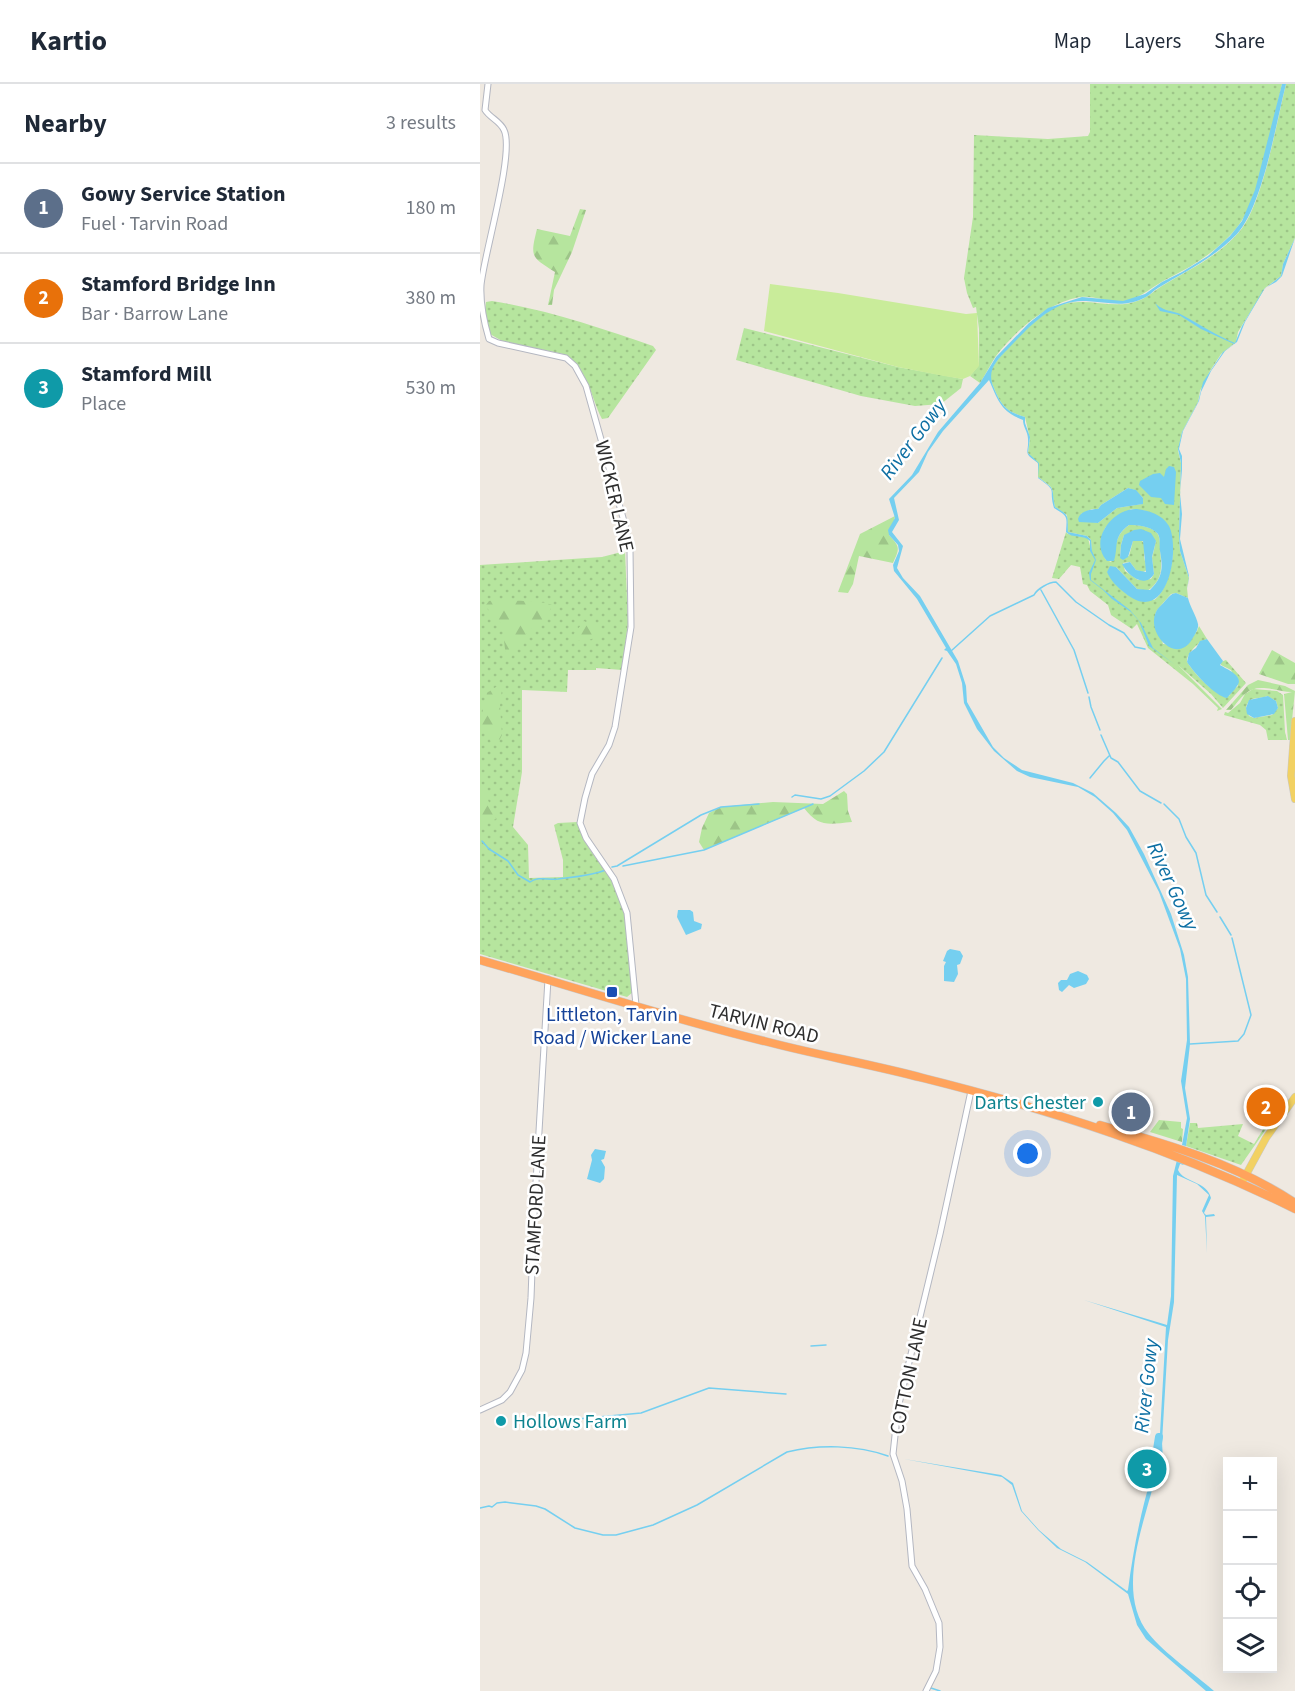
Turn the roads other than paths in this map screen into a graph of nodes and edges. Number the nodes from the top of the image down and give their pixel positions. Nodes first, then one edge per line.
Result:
1 (488, 84) edge
2 (1295, 721) edge
3 (1295, 799) edge
4 (480, 960) edge
5 (548, 980) junction
6 (636, 1005) junction
7 (971, 1091) junction
8 (1295, 1097) edge
9 (1293, 1106) edge
10 (1244, 1179) junction
11 (1295, 1203) edge
12 (1295, 1209) edge
13 (480, 1410) edge
14 (926, 1691) edge

1 - 6 street, WICKER LANE
2 - 3 main road
4 - 5 highway, TARVIN ROAD
5 - 6 highway, TARVIN ROAD
5 - 13 street, STAMFORD LANE
6 - 7 highway, TARVIN ROAD
7 - 10 highway, TARVIN ROAD
7 - 14 street, COTTON LANE
8 - 9 main road
9 - 10 main road
10 - 11 highway, TARVIN ROAD
10 - 12 highway, TARVIN ROAD

